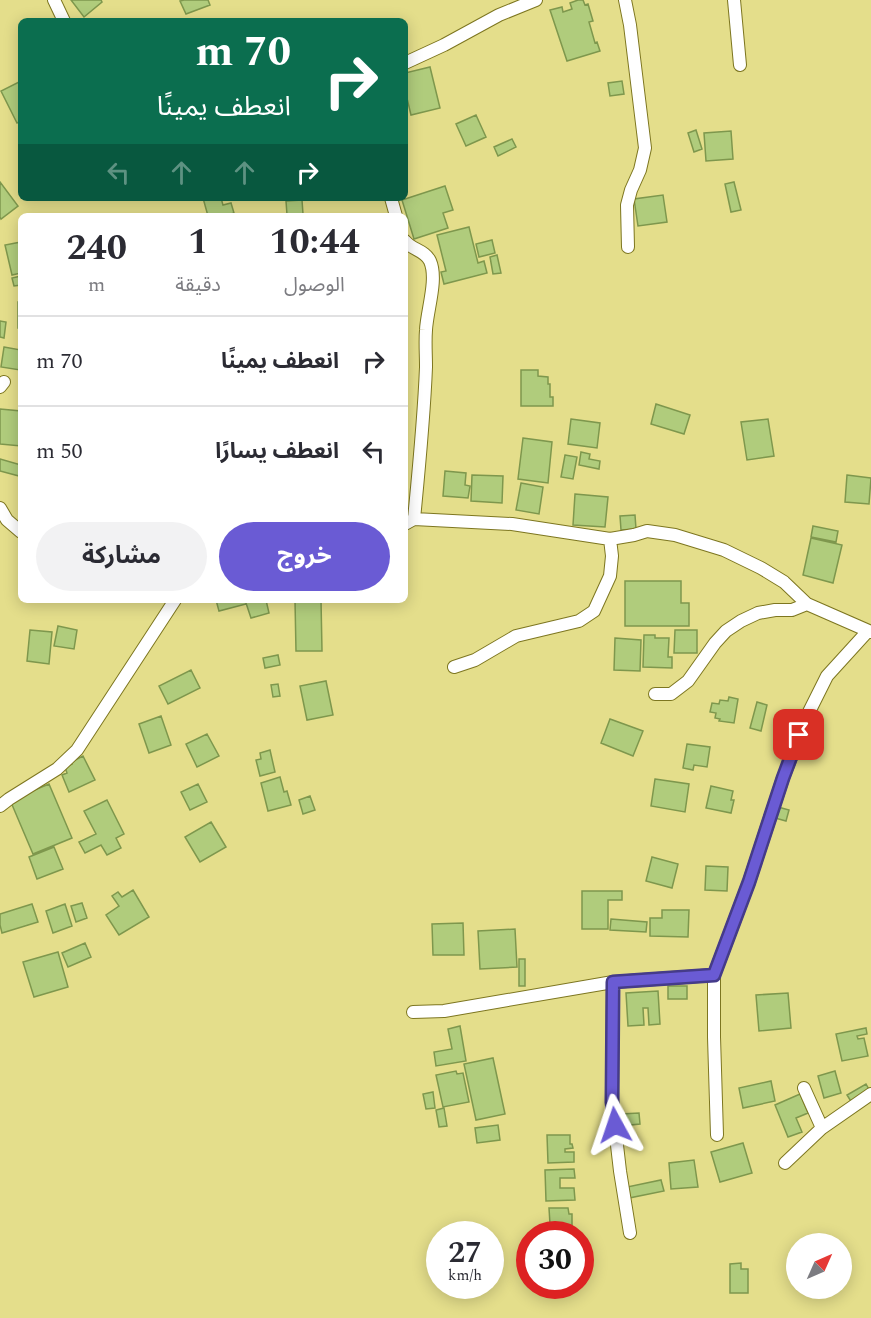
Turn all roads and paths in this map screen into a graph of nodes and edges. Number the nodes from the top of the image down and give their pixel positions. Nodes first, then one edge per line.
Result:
1 (54, 0) edge
2 (536, 0) edge
3 (625, 0) edge
4 (734, 0) edge
5 (63, 18) edge
6 (408, 62) edge
7 (740, 65) dead end
8 (408, 245) edge
9 (628, 247) dead end
10 (0, 508) edge
11 (410, 522) edge
12 (18, 529) edge
13 (610, 539) junction
14 (173, 603) edge
15 (807, 604) junction
16 (870, 632) edge
17 (454, 667) dead end
18 (655, 694) dead end
19 (0, 806) edge
20 (714, 975) junction
21 (613, 982) junction
22 (413, 1012) dead end
23 (804, 1088) dead end
24 (871, 1094) edge
25 (822, 1128) junction
26 (717, 1135) dead end
27 (785, 1163) dead end
28 (630, 1233) dead end

1 - 5 street
2 - 6 street
3 - 9 street
4 - 7 street
8 - 11 street
10 - 12 street
11 - 13 street
13 - 15 street
13 - 17 street
14 - 19 street
15 - 16 street
15 - 18 street
16 - 20 street
20 - 21 street
20 - 26 street
21 - 22 street
21 - 28 street
23 - 25 street
24 - 25 street
25 - 27 street

